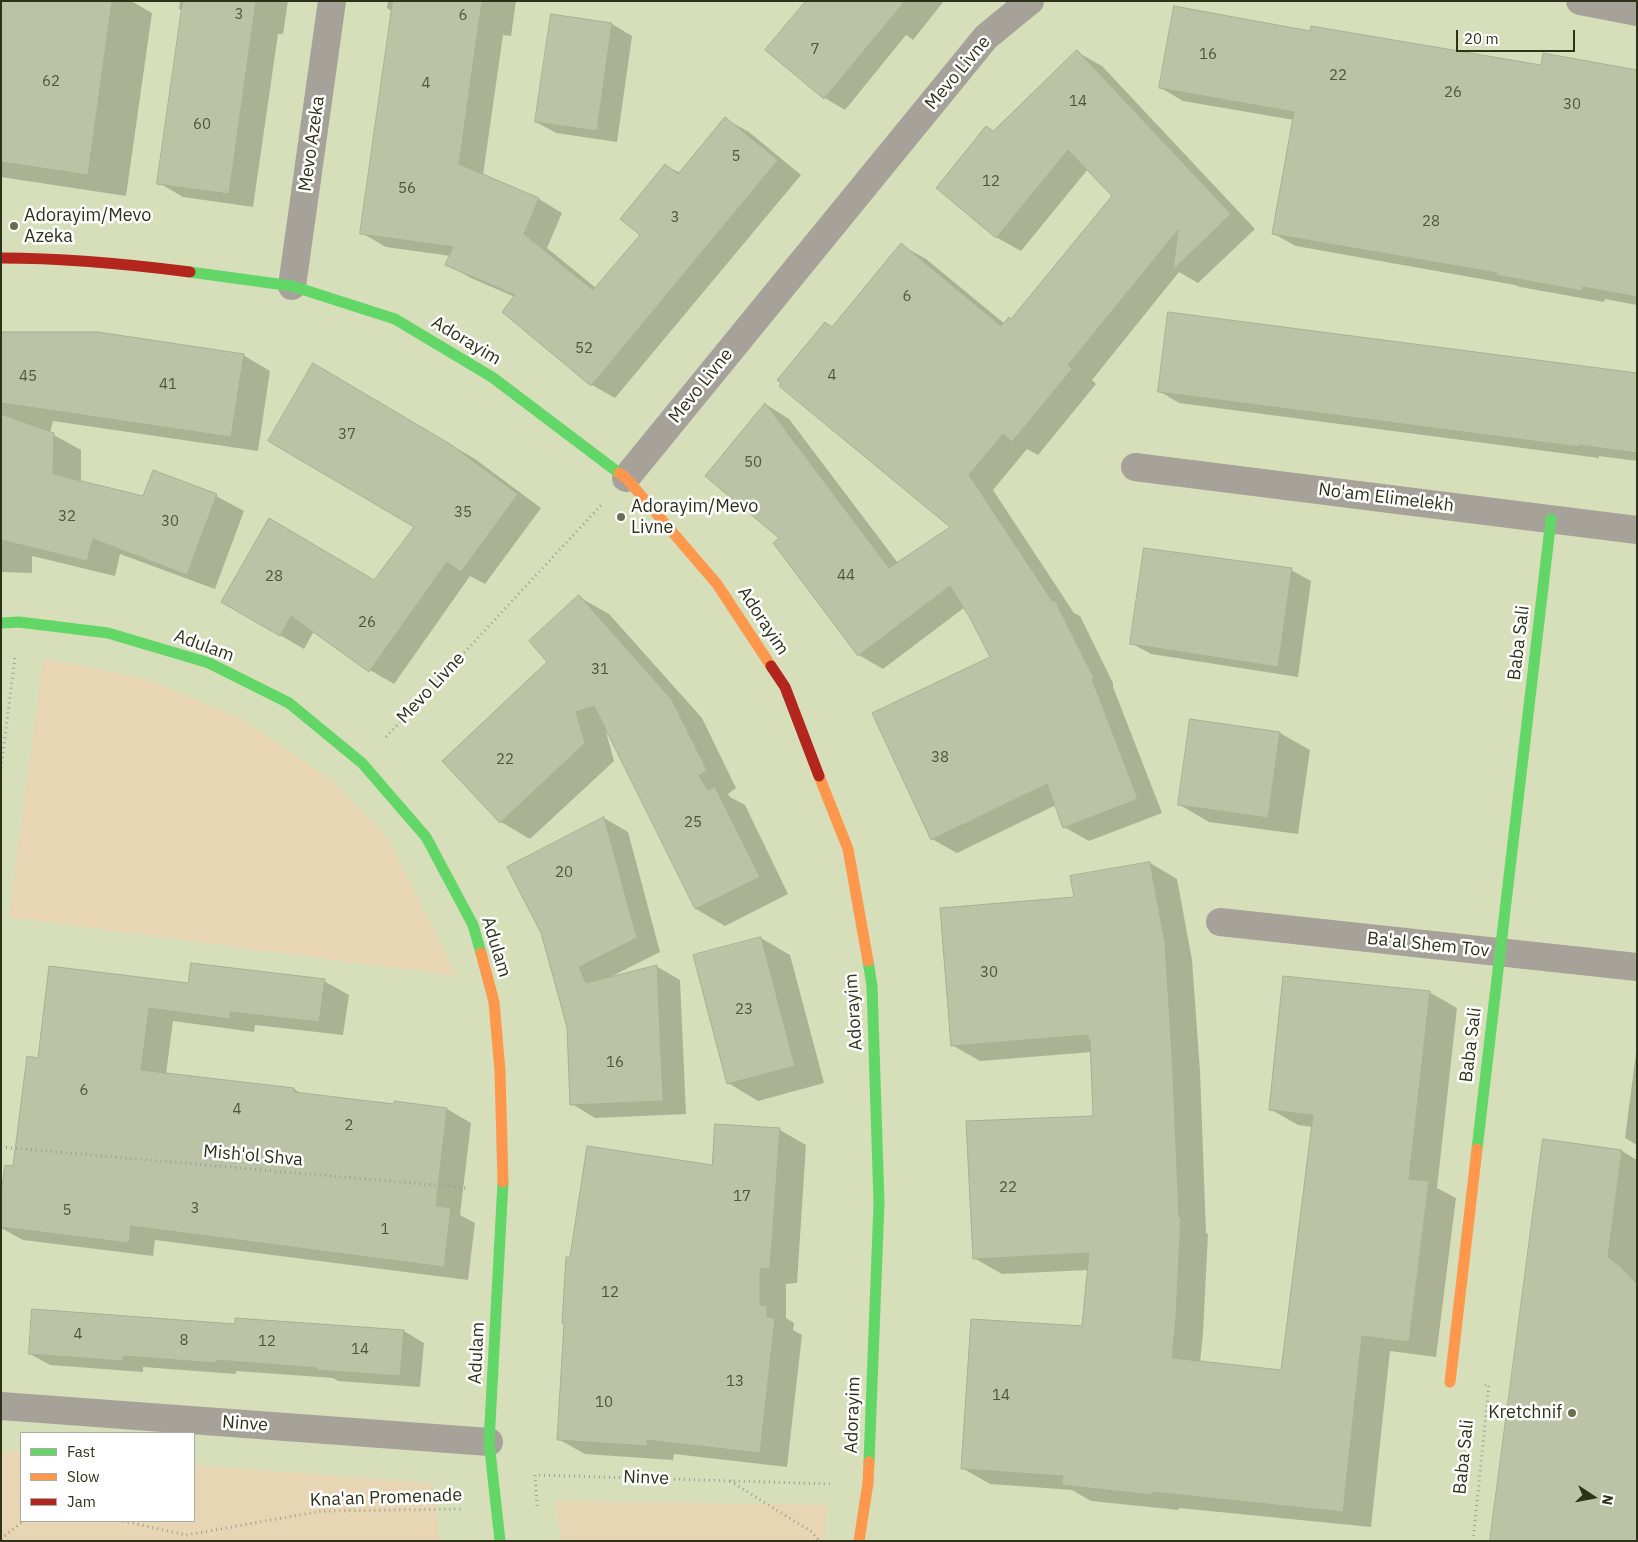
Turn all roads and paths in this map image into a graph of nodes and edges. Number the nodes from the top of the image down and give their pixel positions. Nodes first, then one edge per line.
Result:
1 (332, 1) edge
2 (1030, 1) edge
3 (1580, 1) edge
4 (1637, 12) edge
5 (1, 258) edge
6 (292, 286) junction
7 (1135, 467) dead end
8 (626, 478) junction
9 (1551, 519) junction
10 (1637, 530) edge
11 (19, 622) junction
12 (1, 623) edge
13 (362, 763) junction
14 (1, 768) edge
15 (1220, 922) dead end
16 (1500, 952) junction
17 (1637, 967) edge
18 (1, 1147) edge
19 (503, 1192) junction
20 (1450, 1382) joint
21 (1, 1406) edge
22 (489, 1442) junction
23 (729, 1480) junction
24 (868, 1483) junction
25 (837, 1484) dead end
26 (537, 1506) dead end
27 (464, 1509) dead end
28 (873, 1519) dead end
29 (22, 1522) edge
30 (128, 1522) edge
31 (1, 1539) edge
32 (500, 1541) edge
33 (819, 1541) edge
34 (858, 1541) edge
35 (1473, 1541) edge

1 - 6 street, Mevo Azeka
2 - 8 street, Mevo Livne
3 - 4 street
5 - 6 street, Adorayim
6 - 8 street, Adorayim
7 - 9 street, No'am Elimelekh
8 - 13 path, Mevo Livne
8 - 24 street, Adorayim
9 - 10 street, No'am Elimelekh
9 - 16 street, Baba Sali
11 - 12 street, Adulam
11 - 13 street, Adulam
11 - 14 path
13 - 19 street, Adulam
15 - 16 street, Ba'al Shem Tov
16 - 17 street, Ba'al Shem Tov
16 - 20 street, Baba Sali
18 - 19 path, Mish'ol Shva
19 - 22 street, Adulam
20 - 35 path, Baba Sali
21 - 22 street, Ninve
22 - 32 street, Adulam
23 - 25 path, Ninve
23 - 26 path, Ninve
23 - 33 path
24 - 28 street, Adorayim
24 - 34 street, Adorayim
27 - 30 path, Kna'an Promenade
29 - 31 path

